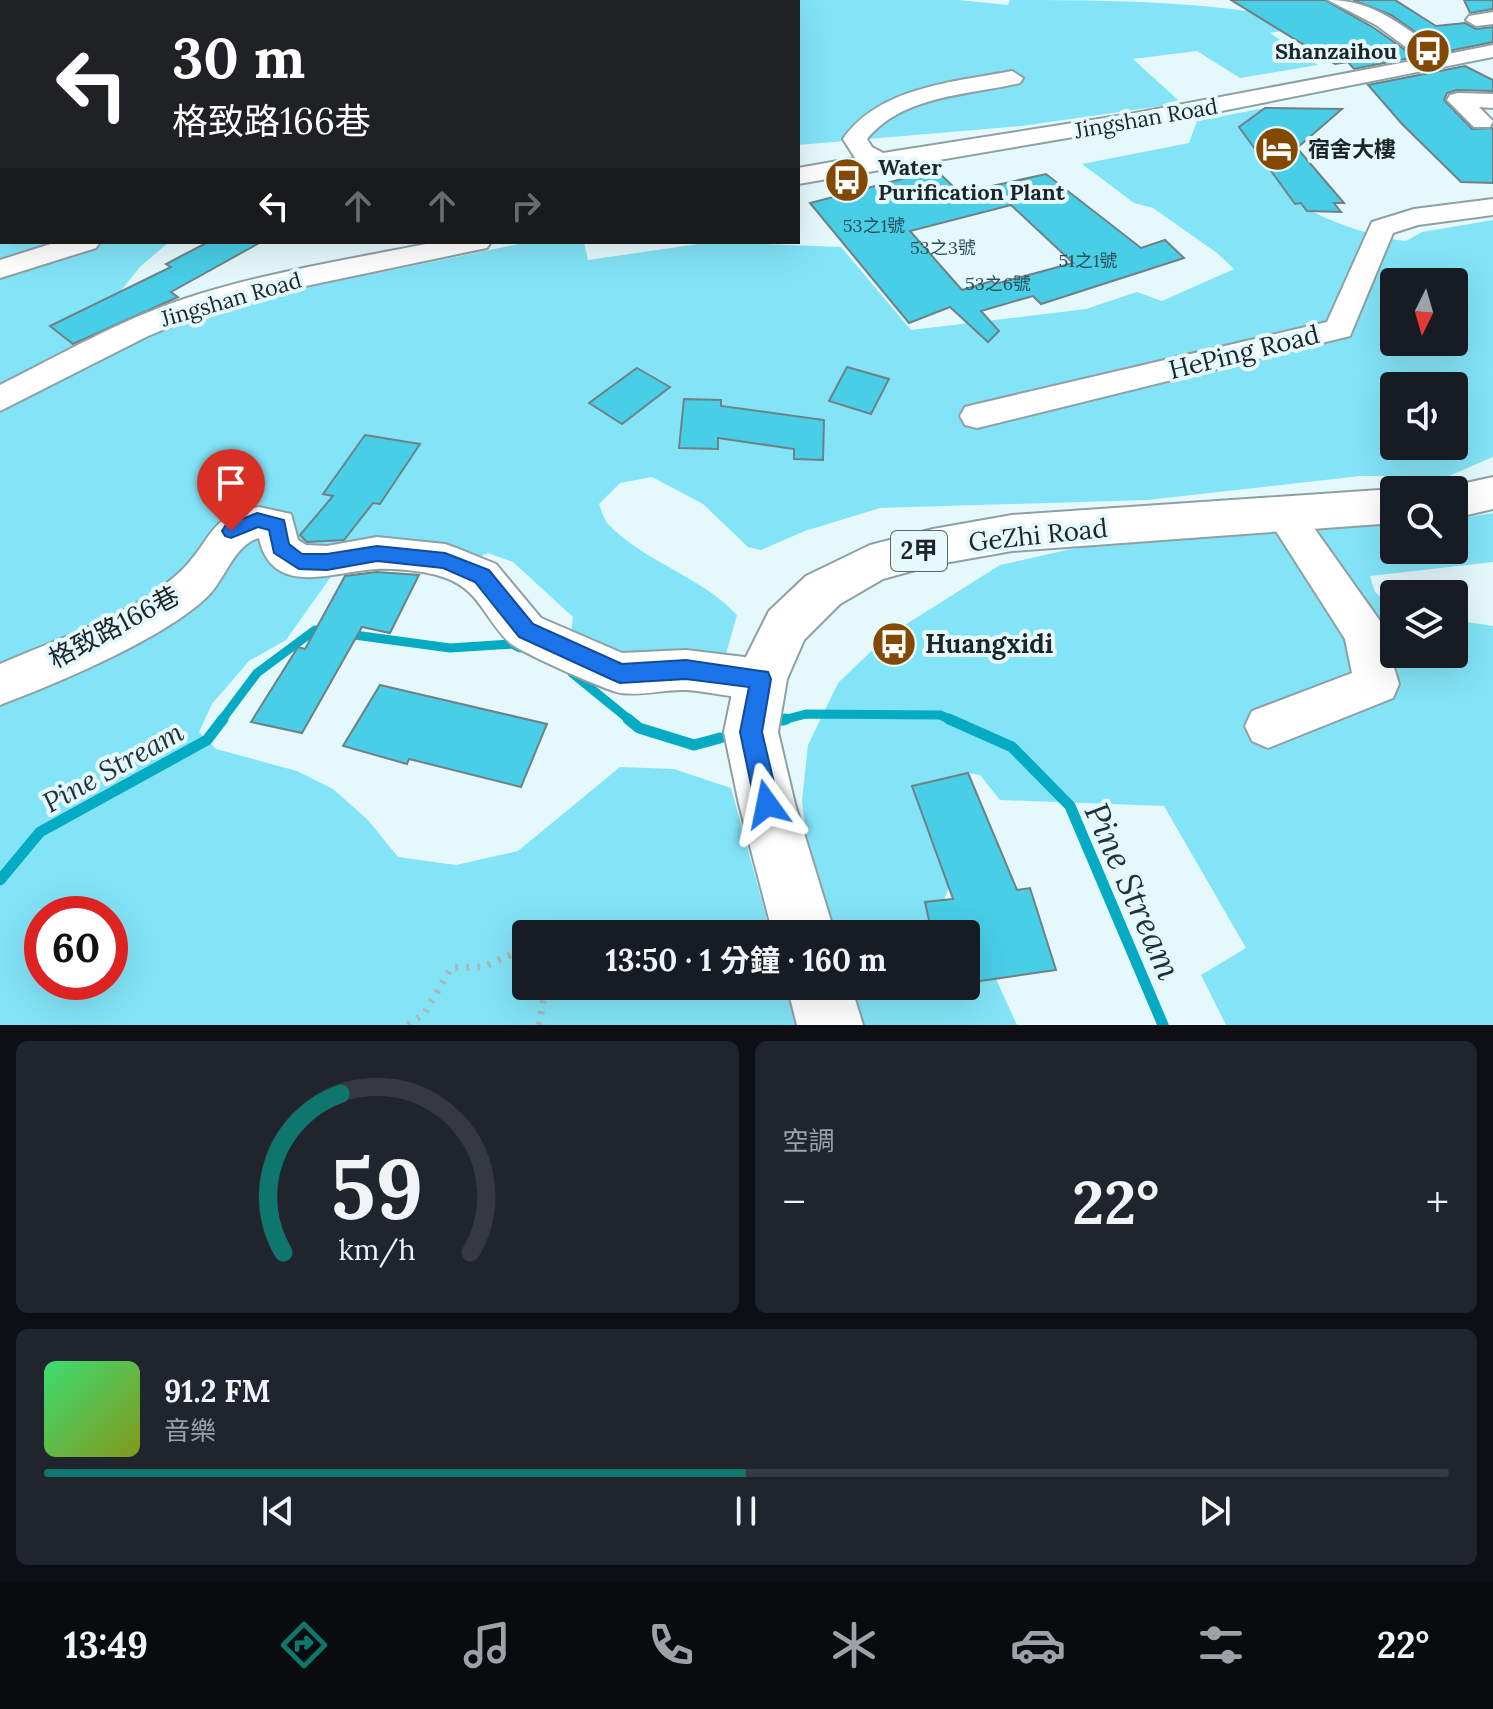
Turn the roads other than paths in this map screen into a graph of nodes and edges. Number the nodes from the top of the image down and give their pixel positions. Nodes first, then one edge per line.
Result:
1 (1337, 0) edge
2 (1493, 51) edge
3 (1439, 62) junction
4 (1012, 78) dead end
5 (800, 155) edge
6 (877, 160) junction
7 (800, 176) edge
8 (1493, 207) edge
9 (80, 244) edge
10 (467, 244) edge
11 (0, 269) edge
12 (0, 399) edge
13 (977, 416) dead end
14 (1493, 493) edge
15 (1468, 498) edge
16 (1380, 507) edge
17 (1284, 514) junction
18 (761, 679) junction
19 (0, 685) edge
20 (1268, 726) dead end
21 (800, 920) edge
22 (823, 1000) edge
23 (830, 1025) edge

1 - 3 street
2 - 3 street, Jingshan Road
3 - 6 street, Jingshan Road
4 - 6 street
5 - 6 street
6 - 7 street, Jingshan Road
8 - 13 street, HePing Road
9 - 11 street
10 - 12 street, Jingshan Road
14 - 15 main road
16 - 17 main road, GeZhi Road / 2甲
17 - 18 main road, GeZhi Road / 2甲
17 - 20 street
18 - 19 street, 格致路166巷
18 - 21 main road, GeZhi Road / 2甲
22 - 23 main road

